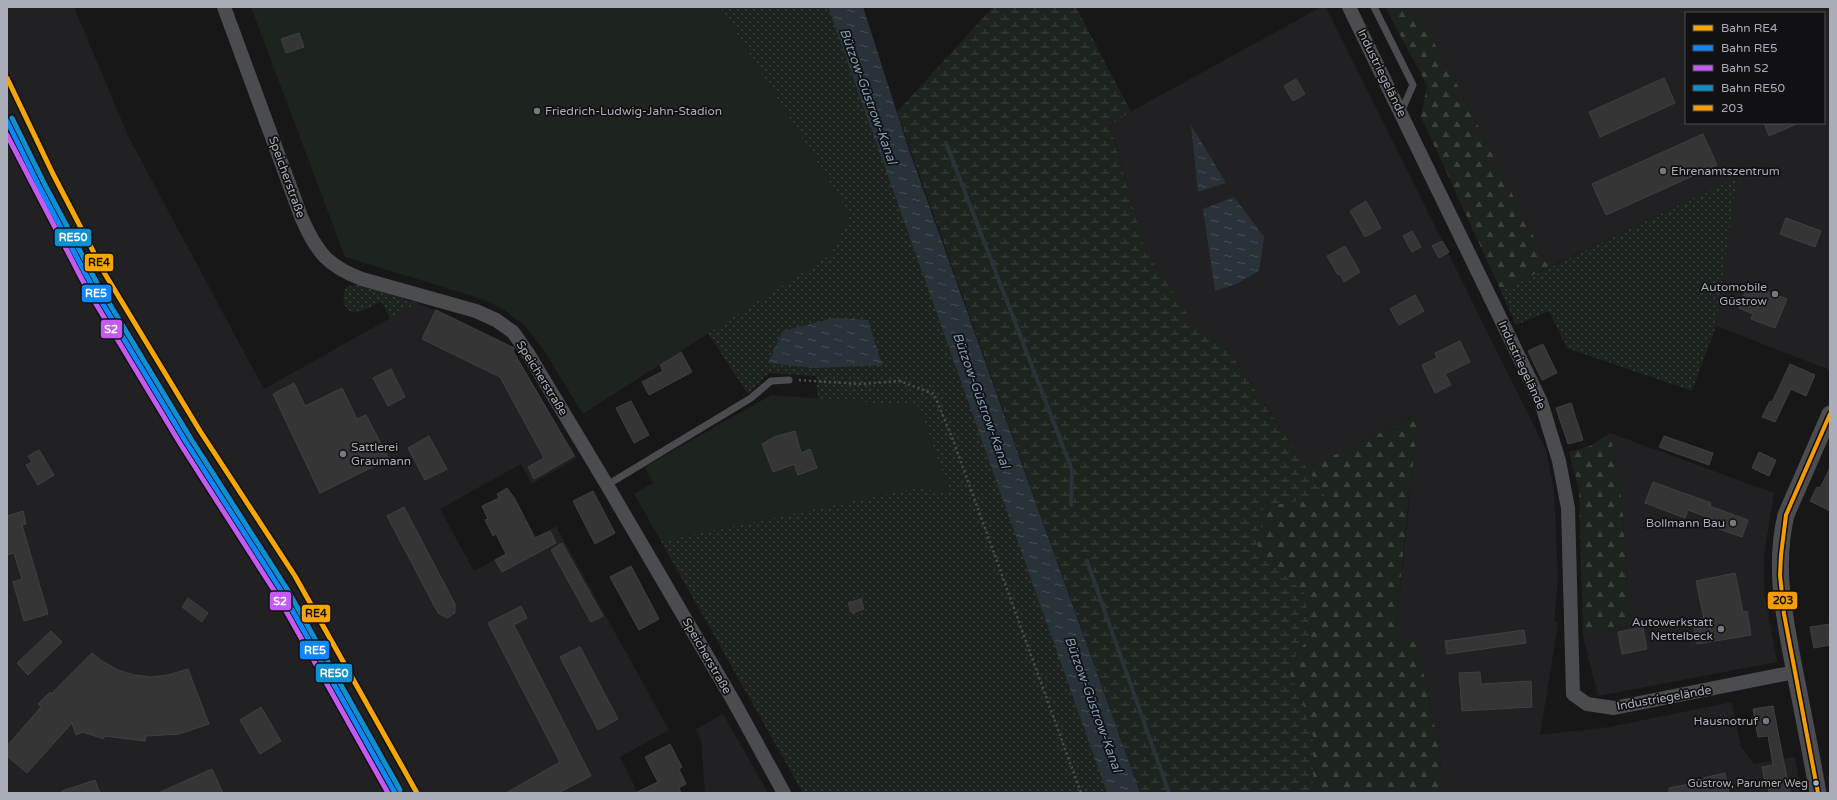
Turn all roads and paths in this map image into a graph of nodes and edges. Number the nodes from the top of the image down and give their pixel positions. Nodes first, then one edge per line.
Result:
1 (224, 7) edge
2 (1349, 7) edge
3 (1374, 7) edge
4 (1402, 112) junction
5 (789, 380) joint
6 (1830, 414) edge
7 (607, 484) junction
8 (1795, 672) junction
9 (784, 793) edge
10 (1081, 793) edge
11 (1818, 793) edge

1 - 7 street, Speicherstraße
2 - 4 street, Industriegelände
3 - 4 lane
4 - 8 street, Industriegelände
5 - 7 lane
5 - 10 path
6 - 8 street
7 - 9 street, Speicherstraße
8 - 11 street

